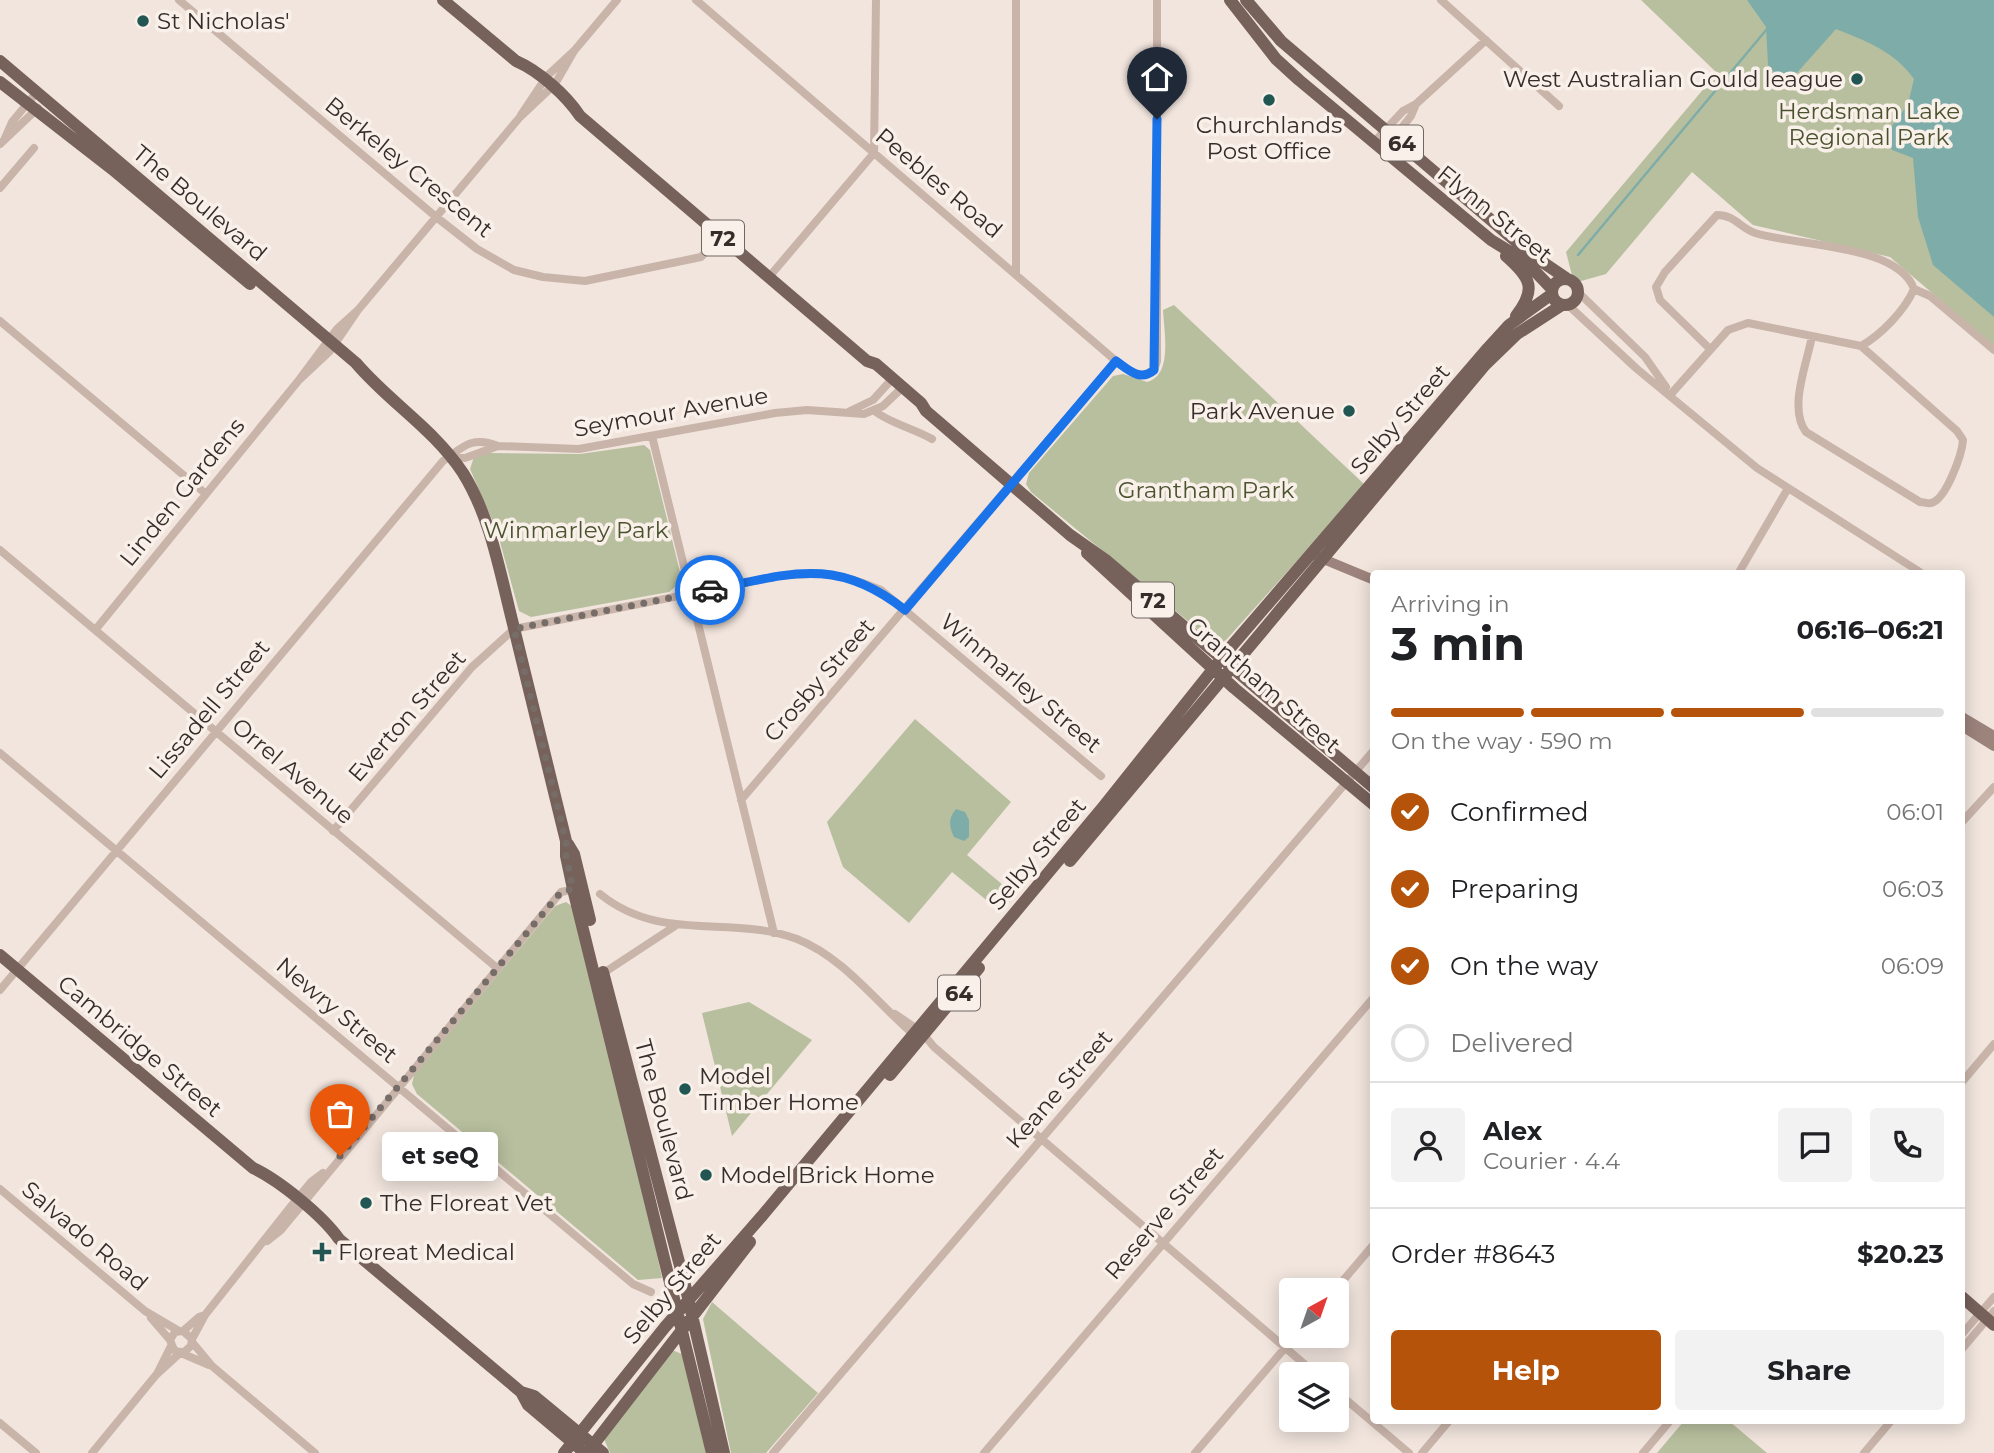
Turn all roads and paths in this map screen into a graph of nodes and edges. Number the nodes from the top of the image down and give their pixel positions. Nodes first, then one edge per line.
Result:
1 (179, 0) edge
2 (443, 0) edge
3 (617, 0) edge
4 (696, 0) edge
5 (876, 0) edge
6 (1016, 0) edge
7 (1157, 0) edge
8 (1230, 0) edge
9 (1246, 0) edge
10 (1441, 0) edge
11 (1486, 40) junction
12 (0, 61) edge
13 (1305, 62) junction
14 (0, 82) edge
15 (545, 87) junction
16 (1317, 95) junction
17 (40, 96) junction
18 (1559, 106) dead end
19 (31, 108) junction
20 (1390, 133) junction
21 (2, 142) edge
22 (1379, 146) junction
23 (34, 148) dead end
24 (874, 153) junction
25 (0, 188) edge
26 (435, 216) junction
27 (721, 236) junction
28 (1491, 240) junction
29 (1016, 274) junction
30 (769, 277) junction
31 (1566, 278) junction
32 (1914, 289) junction
33 (1552, 291) junction
34 (1578, 292) junction
35 (1565, 305) junction
36 (0, 321) edge
37 (1509, 325) junction
38 (1812, 336) junction
39 (329, 345) junction
40 (1861, 346) junction
41 (1710, 349) junction
42 (1994, 350) edge
43 (1116, 361) junction
44 (895, 385) junction
45 (1671, 394) junction
46 (850, 411) junction
47 (875, 411) junction
48 (652, 436) junction
49 (932, 439) dead end
50 (450, 456) junction
51 (1012, 484) junction
52 (1787, 490) junction
53 (206, 494) junction
54 (1070, 535) junction
55 (0, 550) edge
56 (1311, 553) junction
57 (1323, 562) junction
58 (1740, 570) edge
59 (1917, 570) edge
60 (1370, 579) edge
61 (689, 594) junction
62 (905, 610) junction
63 (96, 629) junction
64 (514, 629) junction
65 (1222, 658) junction
66 (1234, 668) junction
67 (1213, 670) junction
68 (1224, 680) junction
69 (1965, 719) edge
70 (1965, 728) edge
71 (216, 731) junction
72 (1994, 736) edge
73 (1994, 746) edge
74 (0, 753) edge
75 (1370, 755) edge
76 (1355, 772) junction
77 (1101, 776) dead end
78 (1346, 783) junction
79 (1370, 785) edge
80 (1994, 787) edge
81 (741, 800) junction
82 (1370, 802) edge
83 (1965, 819) edge
84 (334, 831) junction
85 (116, 851) junction
86 (578, 888) junction
87 (600, 894) dead end
88 (675, 926) junction
89 (774, 933) junction
90 (0, 956) edge
91 (496, 968) junction
92 (17, 970) junction
93 (602, 974) junction
94 (0, 990) edge
95 (1370, 1002) edge
96 (919, 1034) junction
97 (1994, 1044) edge
98 (1965, 1078) edge
99 (398, 1086) junction
100 (1042, 1138) junction
101 (0, 1189) edge
102 (297, 1204) junction
103 (1164, 1243) junction
104 (1370, 1249) edge
105 (1345, 1278) edge
106 (651, 1292) dead end
107 (1994, 1297) edge
108 (1965, 1299) edge
109 (688, 1300) junction
110 (145, 1311) junction
111 (677, 1313) junction
112 (692, 1314) junction
113 (205, 1315) junction
114 (1989, 1317) edge
115 (680, 1329) junction
116 (181, 1331) junction
117 (1965, 1333) edge
118 (192, 1340) junction
119 (1279, 1342) edge
120 (170, 1343) junction
121 (1965, 1345) edge
122 (1284, 1348) edge
123 (1286, 1348) edge
124 (183, 1352) junction
125 (1302, 1362) edge
126 (212, 1366) junction
127 (156, 1375) junction
128 (1349, 1401) edge
129 (1370, 1419) edge
130 (0, 1423) edge
131 (1375, 1424) edge
132 (1446, 1424) edge
133 (1667, 1424) edge
134 (1888, 1424) edge
135 (572, 1443) edge
136 (592, 1451) edge
137 (36, 1453) edge
138 (92, 1453) edge
139 (315, 1453) edge
140 (712, 1453) edge
141 (724, 1453) edge
142 (773, 1453) edge
143 (984, 1453) edge
144 (1195, 1453) edge
145 (1409, 1453) edge
146 (1422, 1453) edge
147 (1643, 1453) edge
148 (1864, 1453) edge

1 - 26 street, Berkeley Crescent
2 - 15 main road, Grantham Street / 72
3 - 15 street, Linden Gardens
4 - 24 street, Peebles Road
5 - 24 street
6 - 29 street
7 - 43 street, Peebles Road
8 - 16 main road, Flynn Street / 64
9 - 13 main road, Flynn Street / 64
10 - 11 street
11 - 18 street
11 - 20 street
12 - 17 main road, The Boulevard
13 - 16 main road
13 - 20 main road, Flynn Street / 64
14 - 19 main road, The Boulevard
15 - 26 street, Linden Gardens
15 - 27 main road, Grantham Street / 72
16 - 22 main road, Flynn Street / 64
17 - 19 street
17 - 39 main road, The Boulevard
19 - 21 street
19 - 39 main road, The Boulevard
20 - 22 street
20 - 31 main road, Flynn Street / 64
22 - 28 main road, Flynn Street / 64
23 - 25 street
24 - 29 street, Peebles Road
24 - 30 street
26 - 27 street, Berkeley Crescent
26 - 39 street, Linden Gardens
27 - 30 main road, Grantham Street / 72
28 - 33 main road, Flynn Street / 64
28 - 37 main road, 64
29 - 43 street, Peebles Road
30 - 44 main road, Grantham Street / 72
31 - 33 main road, 64
31 - 34 main road, 64
32 - 40 street
32 - 41 street
32 - 42 street
33 - 35 main road, 64
33 - 37 main road, Selby Street / 64
34 - 35 main road, 64
34 - 45 street
35 - 45 street
35 - 57 main road, Selby Street / 64
36 - 53 street
37 - 56 main road, Selby Street / 64
38 - 40 street
38 - 40 street
38 - 41 street
39 - 50 main road, The Boulevard
39 - 53 street, Linden Gardens
41 - 45 street
43 - 51 street, Crosby Street
44 - 46 street
44 - 47 street
44 - 51 main road, Grantham Street / 72
45 - 52 street
46 - 47 street, Seymour Avenue
46 - 48 street, Seymour Avenue
47 - 49 street, Seymour Avenue
48 - 50 street, Seymour Avenue
48 - 61 street
50 - 64 main road, The Boulevard
50 - 71 street, Lissadell Street
51 - 54 main road, Grantham Street / 72
51 - 62 street, Crosby Street
52 - 58 street
52 - 59 street
53 - 63 street, Linden Gardens
54 - 65 main road, Grantham Street / 72
54 - 67 main road, Grantham Street / 72
55 - 63 street, Orrel Avenue
56 - 57 main road
56 - 65 main road, Selby Street / 64
57 - 60 main road
57 - 66 main road, Selby Street / 64
61 - 62 street, Winmarley Street
61 - 64 street, Winmarley Street
61 - 81 street
62 - 77 street, Winmarley Street
62 - 81 street, Crosby Street
63 - 71 street, Orrel Avenue
64 - 84 street, Everton Street
64 - 86 main road, The Boulevard
65 - 66 main road, Grantham Street / 72
65 - 67 main road, Selby Street / 64
66 - 68 main road, Selby Street / 64
66 - 76 main road, Grantham Street / 72
67 - 68 main road, Grantham Street / 72
67 - 96 main road, Selby Street / 64
68 - 78 main road, Grantham Street / 72
68 - 96 main road, Selby Street / 64
69 - 72 main road
70 - 73 main road
71 - 84 street, Orrel Avenue
71 - 85 street, Lissadell Street
74 - 85 street, Newry Street
75 - 76 street, Keane Street
76 - 78 street, Keane Street
76 - 79 main road, Grantham Street / 72
78 - 82 main road, Grantham Street / 72
78 - 100 street, Keane Street
80 - 83 street
81 - 89 street
84 - 91 street, Orrel Avenue
85 - 92 street, Lissadell Street
85 - 99 street, Newry Street
86 - 91 street
86 - 93 main road, The Boulevard
87 - 88 street
88 - 89 street
88 - 93 street
89 - 96 street
90 - 92 main road, Cambridge Street
91 - 99 street
92 - 94 street, Lissadell Street
92 - 102 main road, Cambridge Street
93 - 109 main road, The Boulevard
93 - 111 main road, The Boulevard
95 - 103 street, Reserve Street
96 - 100 street
96 - 109 main road, Selby Street / 64
96 - 112 main road, Selby Street / 64
97 - 98 street
99 - 102 street
99 - 106 street, Newry Street
100 - 103 street
100 - 142 street, Keane Street
101 - 110 street, Salvado Road
102 - 113 street
102 - 135 main road, Cambridge Street
103 - 119 street
103 - 143 street, Reserve Street
104 - 105 street
107 - 114 street
108 - 114 main road
109 - 111 main road, Selby Street / 64
109 - 112 main road, The Boulevard
110 - 116 street, Salvado Road
110 - 120 street, Salvado Road
111 - 115 main road, The Boulevard
111 - 135 main road, Selby Street / 64
112 - 115 main road, Selby Street / 64
112 - 141 main road, The Boulevard
113 - 116 street
113 - 118 street
114 - 117 street
114 - 121 street
115 - 136 main road, Selby Street / 64
115 - 140 main road, The Boulevard
116 - 118 street, Salvado Road
116 - 120 street
118 - 124 street
118 - 126 street
120 - 124 street, Salvado Road
120 - 127 street
122 - 144 street
123 - 125 street
124 - 126 street
124 - 127 street
126 - 139 street
127 - 138 street
128 - 129 street
130 - 137 street
131 - 145 street
132 - 146 street
133 - 147 street
134 - 148 street
135 - 136 main road, Cambridge Street

